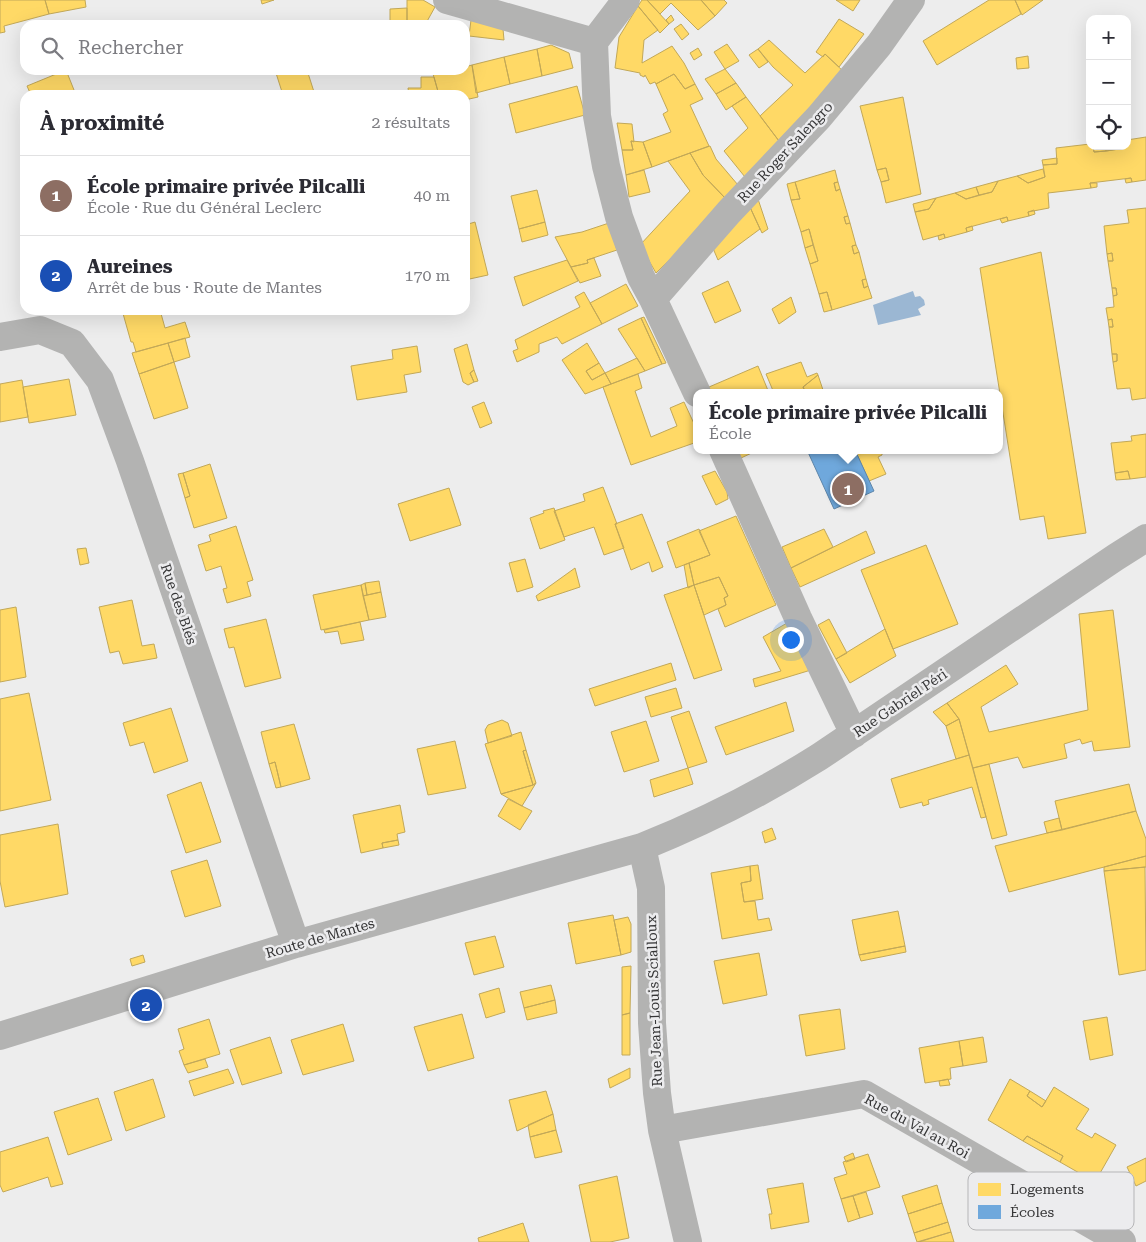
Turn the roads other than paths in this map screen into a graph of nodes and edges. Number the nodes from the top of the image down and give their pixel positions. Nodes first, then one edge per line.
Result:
1 (447, 0) edge
2 (626, 0) edge
3 (911, 0) edge
4 (594, 42) junction
5 (653, 299) junction
6 (0, 337) edge
7 (695, 389) edge
8 (726, 454) edge
9 (1146, 538) edge
10 (854, 734) junction
11 (642, 847) junction
12 (296, 944) junction
13 (0, 1036) edge
14 (662, 1130) junction
15 (1000, 1172) edge
16 (1101, 1230) edge
17 (688, 1242) edge
18 (1122, 1242) edge

1 - 4 street
2 - 4 street
3 - 5 street, Rue Roger Salengro
4 - 5 street
5 - 7 street
6 - 12 street, Rue des Blés
8 - 10 street
9 - 10 street, Rue Gabriel Péri
10 - 11 street, Rue Gabriel Péri
11 - 12 street, Route de Mantes
11 - 14 street, Rue Jean-Louis Scialloux
12 - 13 street, Route de Mantes
14 - 15 street, Rue du Val au Roi
14 - 17 street, Rue Jean-Louis Scialloux
16 - 18 street, Rue du Val au Roi

